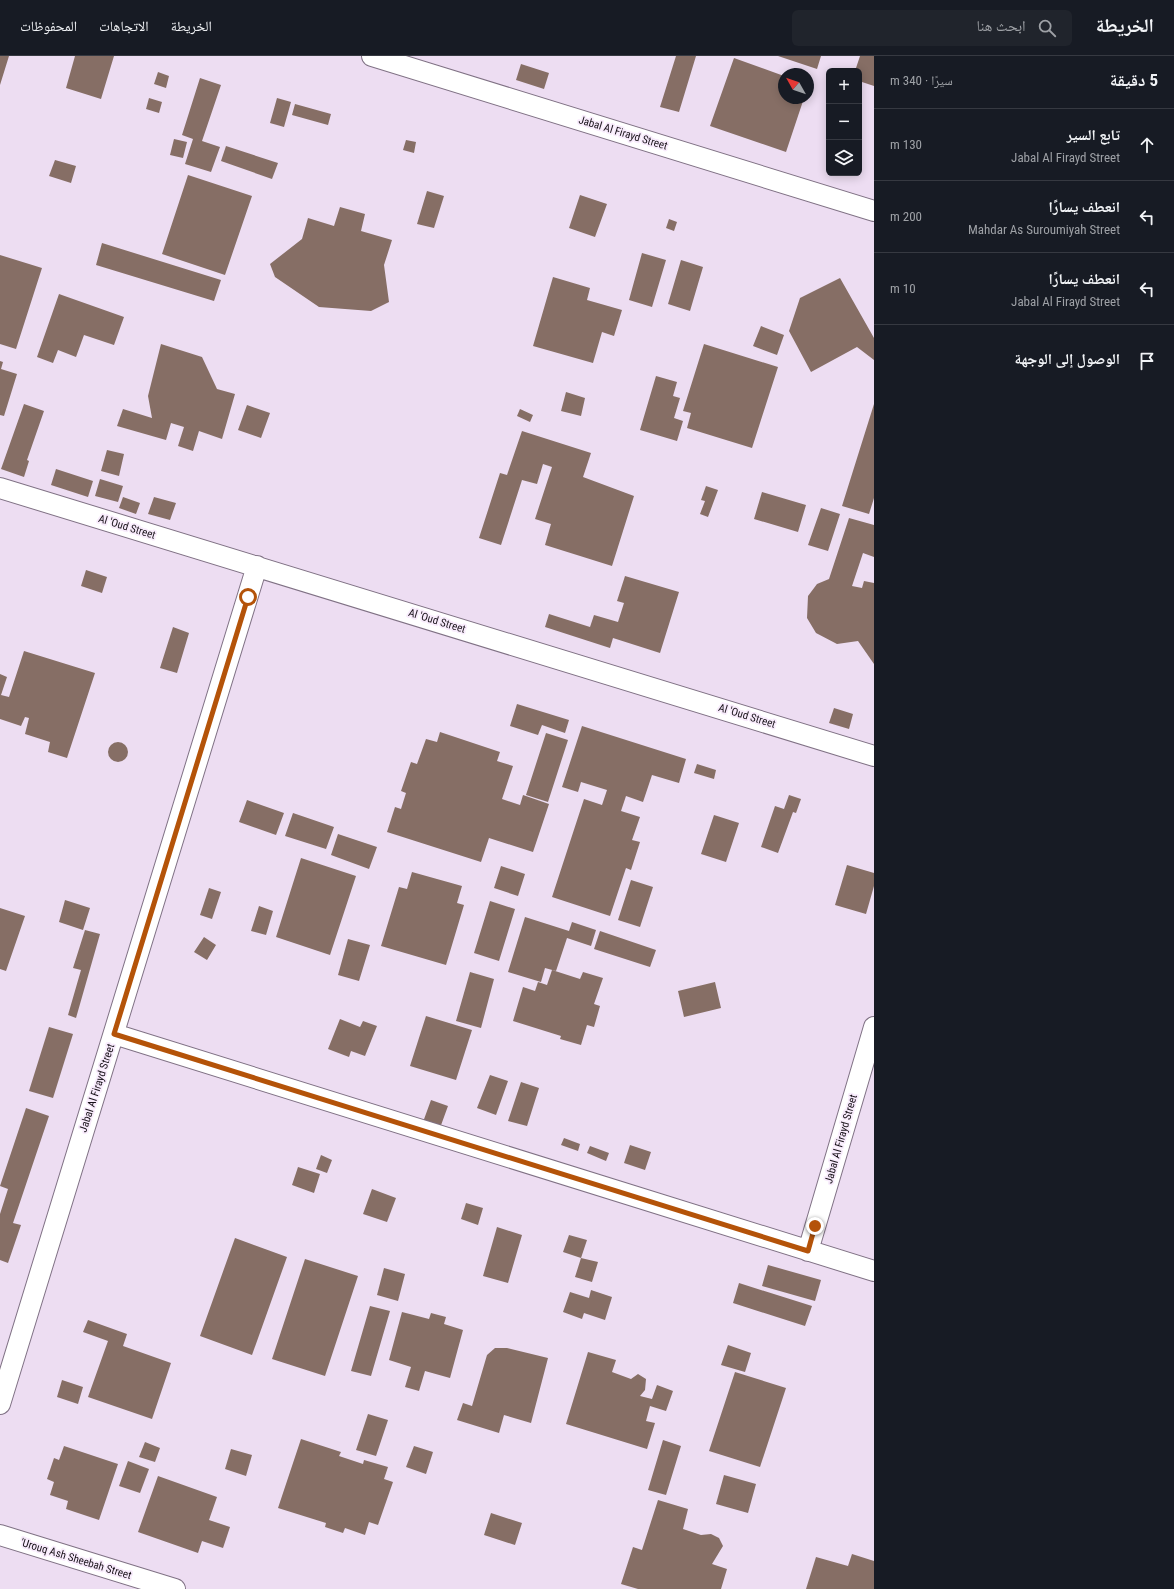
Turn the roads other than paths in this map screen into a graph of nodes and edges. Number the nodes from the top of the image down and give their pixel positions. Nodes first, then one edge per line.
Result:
1 (372, 56) edge
2 (874, 211) edge
3 (0, 488) edge
4 (258, 566) junction
5 (874, 756) edge
6 (874, 1027) edge
7 (114, 1034) junction
8 (808, 1251) junction
9 (874, 1271) edge
10 (0, 1404) edge
11 (0, 1535) edge
12 (175, 1589) edge

1 - 2 street, Jabal Al Firayd Street
3 - 4 street, Al 'Oud Street
4 - 5 street, Al 'Oud Street
4 - 7 street, Jabal Al Firayd Street
6 - 8 street, Jabal Al Firayd Street
7 - 8 street
7 - 10 street, Jabal Al Firayd Street
8 - 9 street
11 - 12 street, 'Urouq Ash Sheebah Street

